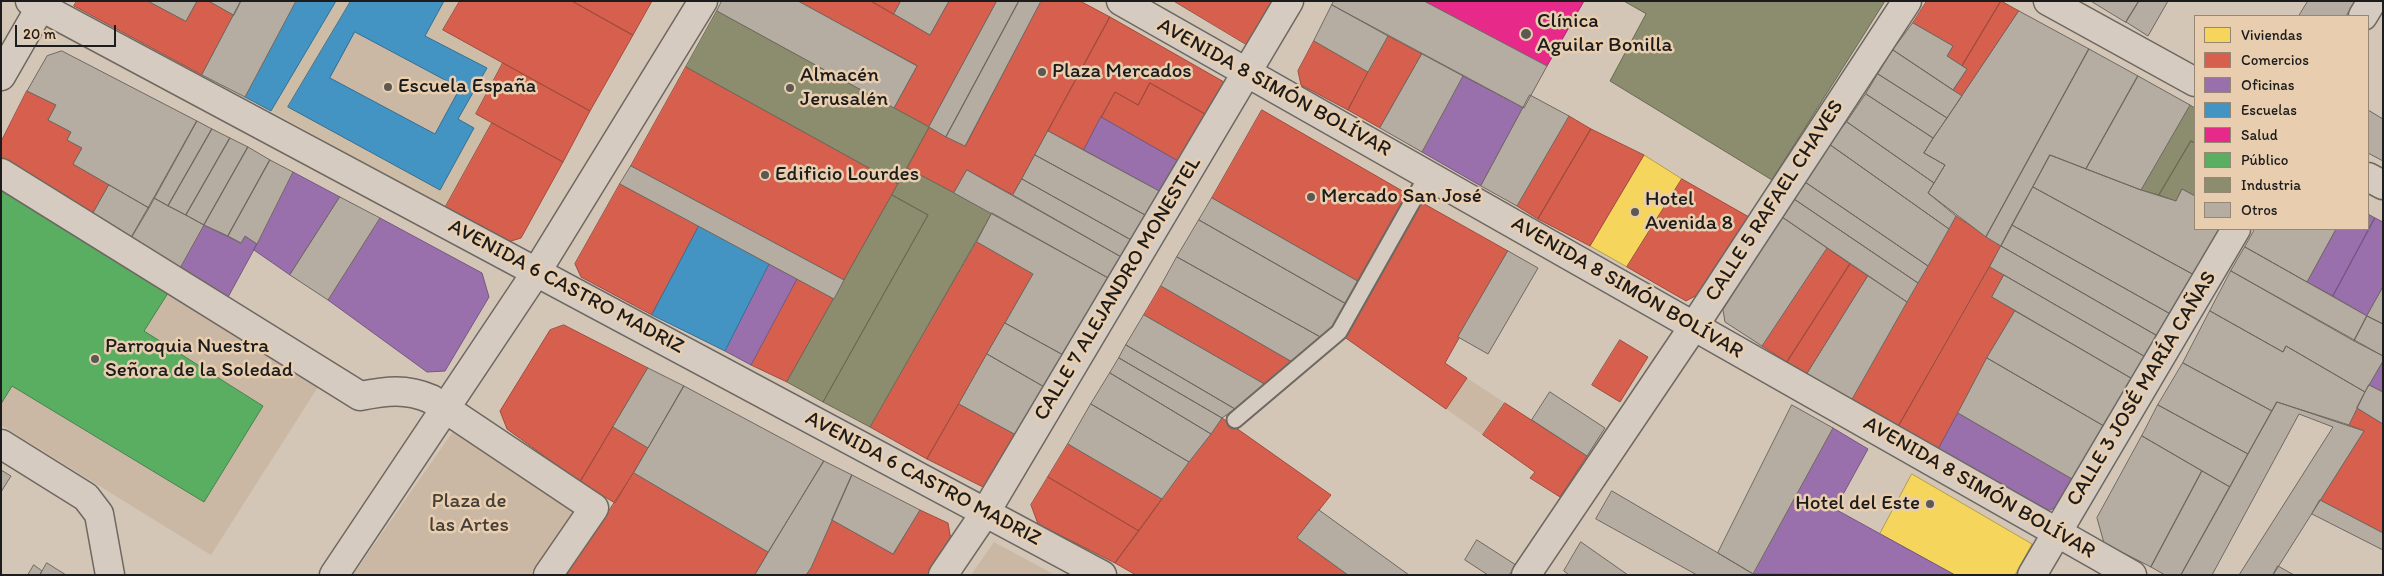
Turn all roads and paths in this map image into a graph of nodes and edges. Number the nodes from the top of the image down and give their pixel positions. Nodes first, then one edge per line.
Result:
1 (703, 1) edge
2 (1121, 1) edge
3 (1289, 1) edge
4 (1907, 1) edge
5 (2048, 1) edge
6 (2372, 1) edge
7 (38, 3) edge
8 (2364, 15) edge
9 (1247, 72) junction
10 (1, 76) edge
11 (2194, 81) edge
12 (1, 173) edge
13 (1428, 174) junction
14 (2369, 178) edge
15 (2383, 185) edge
16 (2235, 230) edge
17 (537, 272) junction
18 (1694, 326) junction
19 (445, 408) junction
20 (1235, 420) dead end
21 (1, 444) edge
22 (985, 513) junction
23 (2057, 533) junction
24 (110, 575) edge
25 (334, 575) edge
26 (548, 575) edge
27 (943, 575) edge
28 (1102, 575) edge
29 (1526, 575) edge
30 (2032, 575) edge
31 (2132, 575) edge

1 - 17 street
2 - 9 street, AVENIDA 8 SIMÓN BOLÍVAR
3 - 9 street, CALLE 7 ALEJANDRO MONESTEL
4 - 18 street, CALLE 5 RAFAEL CHAVES
5 - 11 street
6 - 8 street
7 - 10 street
7 - 17 street, AVENIDA 6 CASTRO MADRIZ
9 - 13 street, AVENIDA 8 SIMÓN BOLÍVAR
9 - 22 street, CALLE 7 ALEJANDRO MONESTEL
12 - 19 street
13 - 18 street, AVENIDA 8 SIMÓN BOLÍVAR
13 - 20 lane
14 - 15 street
16 - 23 street, CALLE 3 JOSÉ MARÍA CAÑAS
17 - 19 street
17 - 22 street, AVENIDA 6 CASTRO MADRIZ
18 - 23 street, AVENIDA 8 SIMÓN BOLÍVAR
18 - 29 street, CALLE 5 RAFAEL CHAVES
19 - 25 street
19 - 26 street
21 - 24 street
22 - 27 street, CALLE 7 ALEJANDRO MONESTEL
22 - 28 street, AVENIDA 6 CASTRO MADRIZ
23 - 30 street, CALLE 3 JOSÉ MARÍA CAÑAS
23 - 31 street, AVENIDA 8 SIMÓN BOLÍVAR

